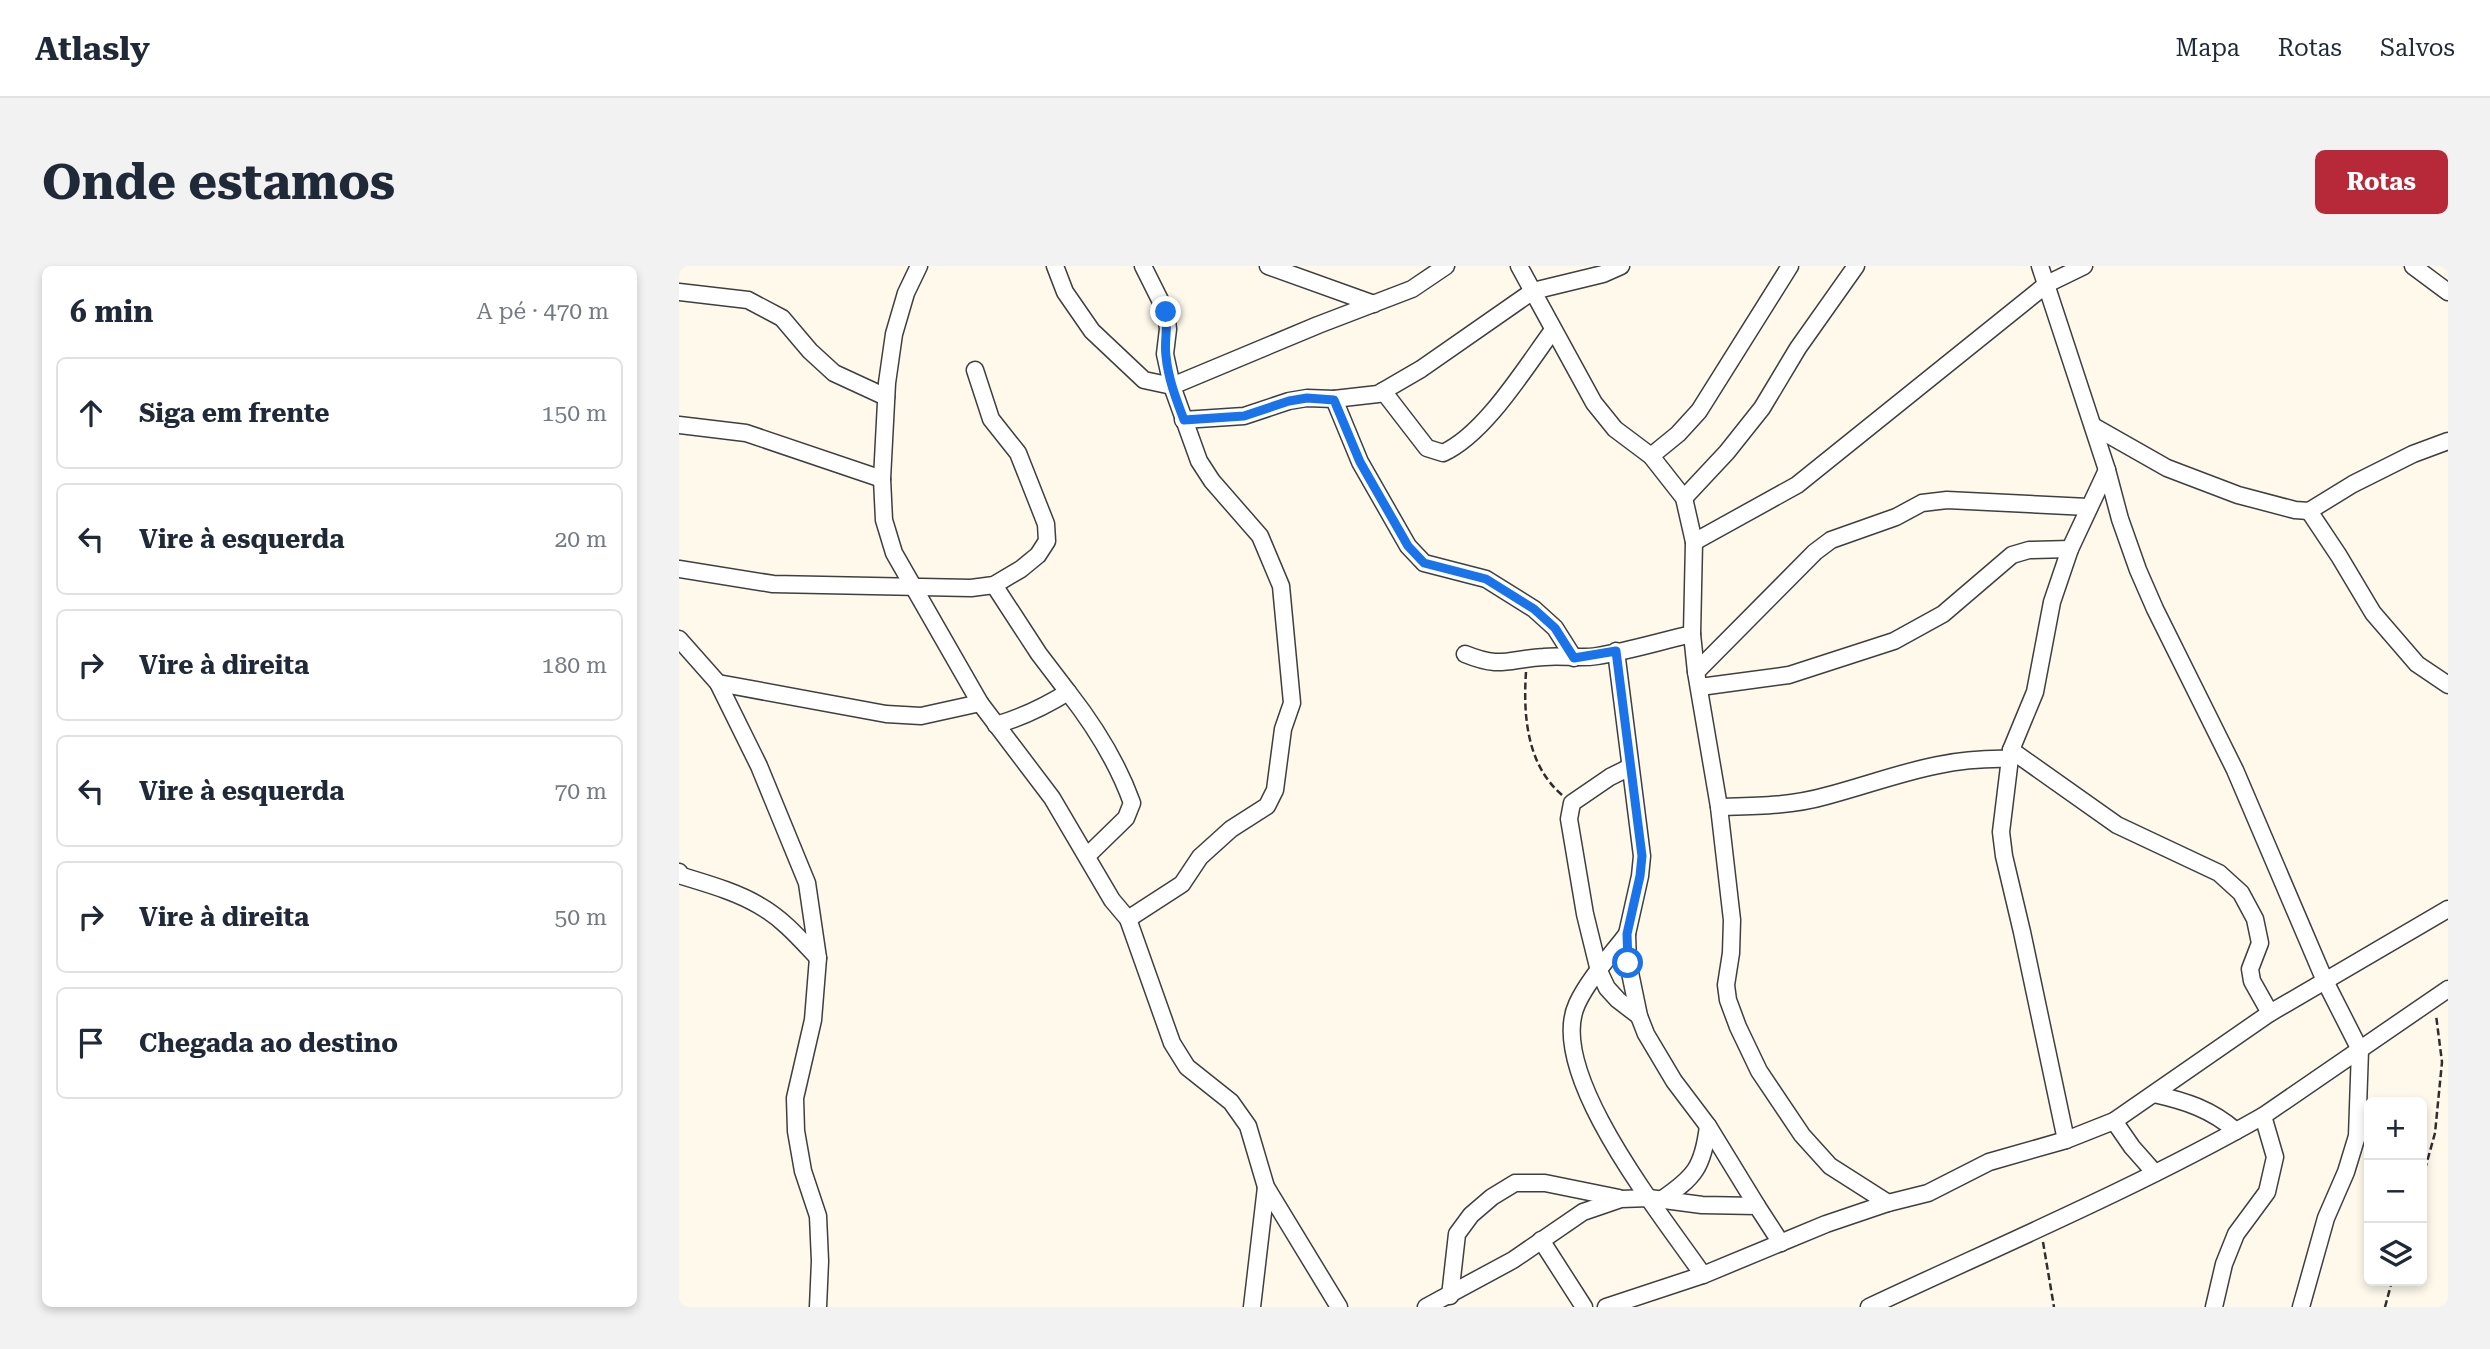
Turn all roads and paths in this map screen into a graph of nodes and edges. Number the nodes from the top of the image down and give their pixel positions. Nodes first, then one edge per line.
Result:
1 (919, 266) edge
2 (1055, 266) edge
3 (1143, 266) edge
4 (1268, 266) edge
5 (1446, 266) edge
6 (1519, 266) edge
7 (1621, 266) edge
8 (1790, 266) edge
9 (1856, 266) edge
10 (2040, 266) edge
11 (2084, 266) edge
12 (2413, 266) edge
13 (2047, 284) junction
14 (1533, 291) junction
15 (679, 292) edge
16 (2448, 292) edge
17 (1374, 304) junction
18 (1553, 330) junction
19 (975, 370) dead end
20 (1172, 386) junction
21 (1383, 391) junction
22 (886, 397) junction
23 (1334, 400) junction
24 (1184, 420) junction
25 (679, 425) edge
26 (2093, 426) junction
27 (2448, 440) edge
28 (1651, 456) junction
29 (2107, 470) junction
30 (882, 479) junction
31 (1684, 498) junction
32 (2088, 507) junction
33 (2309, 511) junction
34 (1694, 542) junction
35 (2070, 549) junction
36 (679, 569) edge
37 (994, 585) junction
38 (912, 587) junction
39 (1692, 634) junction
40 (679, 639) edge
41 (1616, 651) junction
42 (1465, 654) dead end
43 (1527, 658) junction
44 (1574, 658) junction
45 (1698, 679) junction
46 (718, 684) junction
47 (2448, 685) edge
48 (1068, 692) junction
49 (980, 703) junction
50 (996, 725) junction
51 (2011, 754) junction
52 (1630, 768) junction
53 (1572, 803) junction
54 (1719, 807) junction
55 (1087, 856) junction
56 (679, 872) edge
57 (2448, 909) edge
58 (1128, 919) junction
59 (1627, 934) junction
60 (818, 958) junction
61 (1599, 971) junction
62 (2325, 981) junction
63 (2448, 989) edge
64 (2434, 998) junction
65 (2270, 1013) junction
66 (1639, 1016) junction
67 (2360, 1050) junction
68 (2154, 1094) junction
69 (2263, 1116) junction
70 (2114, 1121) junction
71 (1708, 1126) junction
72 (2235, 1131) junction
73 (2066, 1140) junction
74 (2427, 1162) edge
75 (2155, 1173) junction
76 (1266, 1187) junction
77 (1621, 1199) junction
78 (1655, 1199) junction
79 (1888, 1203) junction
80 (1757, 1206) junction
81 (2041, 1228) junction
82 (1541, 1240) junction
83 (1781, 1243) junction
84 (1703, 1275) junction
85 (2391, 1286) edge
86 (1450, 1296) junction
87 (818, 1307) edge
88 (1252, 1307) edge
89 (1339, 1307) edge
90 (1426, 1307) edge
91 (1584, 1307) edge
92 (1606, 1307) edge
93 (1869, 1307) edge
94 (2054, 1307) edge
95 (2214, 1307) edge
96 (2301, 1307) edge
97 (2385, 1307) edge

1 - 22 street
2 - 20 street
3 - 20 street
4 - 17 street
5 - 17 street
6 - 14 street
7 - 14 street
8 - 28 street
9 - 31 street
10 - 13 street
11 - 13 street
12 - 16 street
13 - 26 street
13 - 34 street
14 - 18 street
14 - 21 street
15 - 22 street
17 - 20 street
18 - 21 street
18 - 28 street
19 - 37 street
20 - 24 street
21 - 23 street
22 - 30 street
23 - 24 street
23 - 44 street
24 - 58 street
25 - 30 street
26 - 29 street
26 - 33 street
27 - 33 street
28 - 31 street
29 - 32 street
29 - 62 street
30 - 38 street
31 - 34 street
32 - 35 street
32 - 45 street
33 - 47 street
34 - 39 street
35 - 45 street
35 - 51 street
36 - 38 street
37 - 38 street
37 - 48 street
38 - 49 street
39 - 41 street
39 - 45 street
40 - 46 street
41 - 44 street
41 - 52 street
42 - 43 street
43 - 44 street
43 - 53 path
45 - 54 street
46 - 49 street
46 - 60 street
48 - 50 street
48 - 55 street
49 - 50 street
50 - 55 street
51 - 54 street
51 - 65 street
51 - 73 street
52 - 53 street
52 - 59 street
53 - 61 street
54 - 79 street
55 - 58 street
56 - 60 street
57 - 62 street
58 - 76 street
59 - 61 street
59 - 66 street
60 - 87 street
61 - 66 street
61 - 78 street
62 - 65 street
62 - 67 street
63 - 64 street
64 - 67 street
64 - 74 path
65 - 68 street
66 - 71 street
67 - 69 street
67 - 96 street
68 - 70 street
68 - 72 street
69 - 72 street
69 - 95 street
70 - 73 street
70 - 75 street
71 - 78 street
71 - 80 street
72 - 75 street
73 - 79 street
75 - 81 street
76 - 88 street
76 - 89 street
77 - 78 street
77 - 82 street
77 - 86 street
78 - 80 street
78 - 84 street
79 - 83 street
80 - 83 street
81 - 93 street
81 - 94 path
82 - 86 street
82 - 91 street
83 - 84 street
84 - 92 street
85 - 97 path
86 - 90 street

